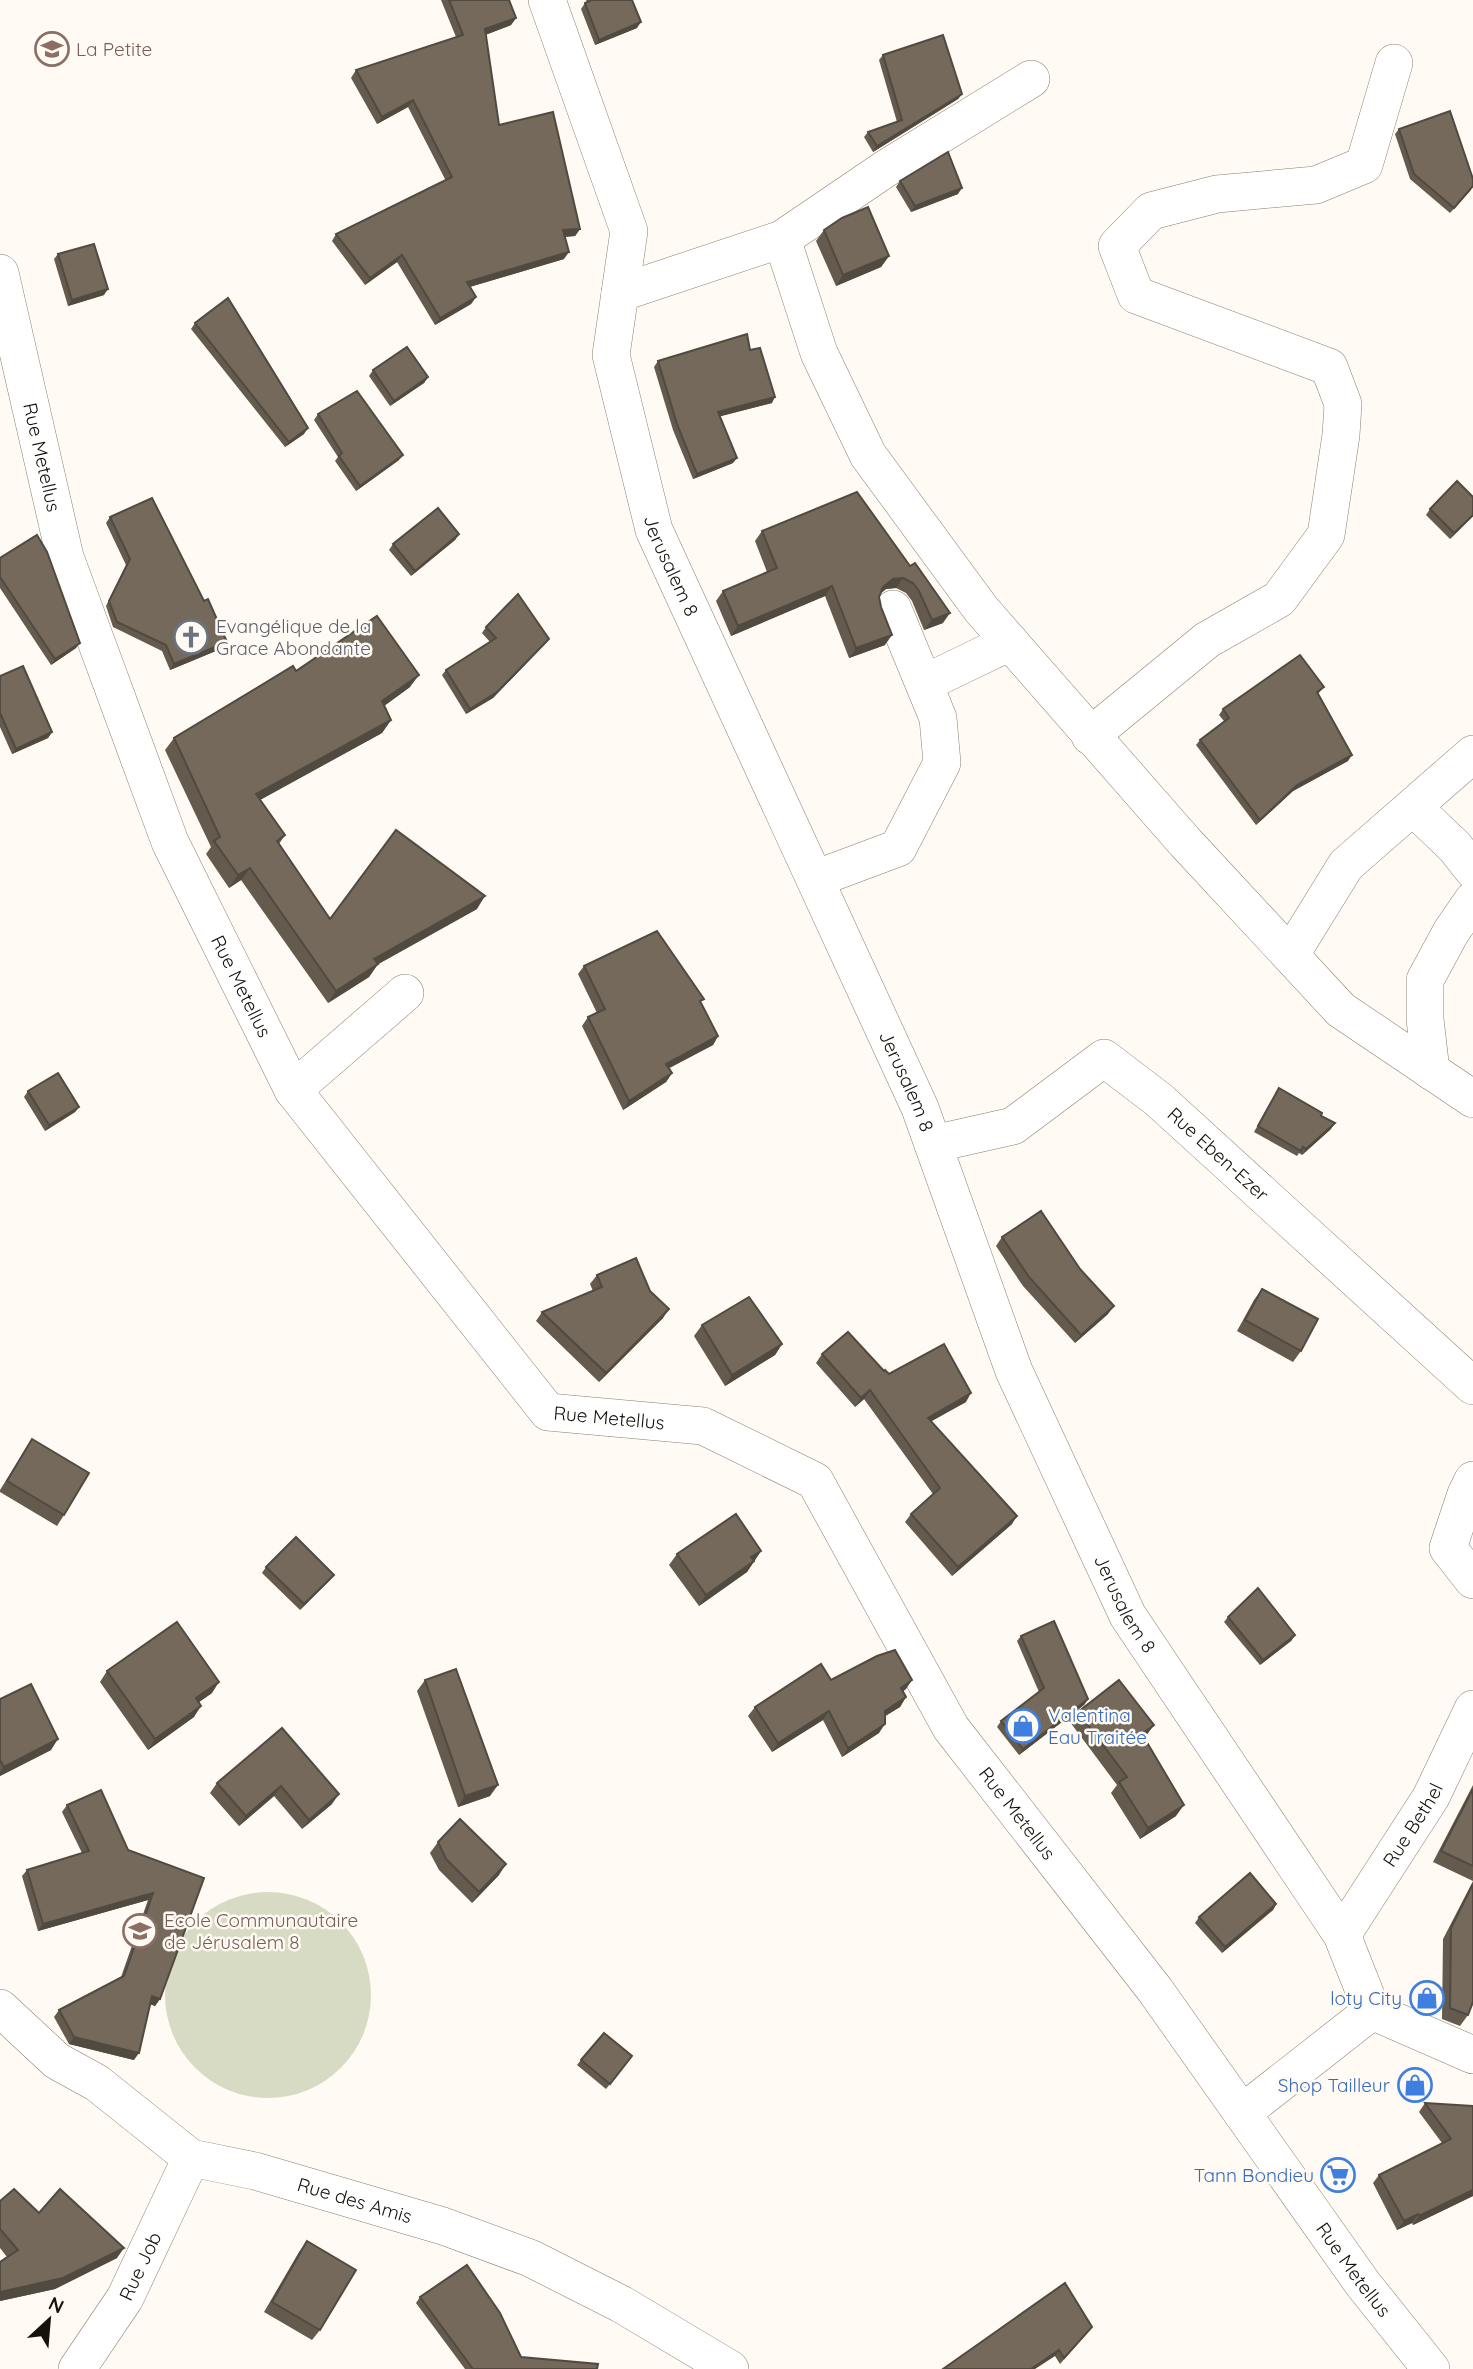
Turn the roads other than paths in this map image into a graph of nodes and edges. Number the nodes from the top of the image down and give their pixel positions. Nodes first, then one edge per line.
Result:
1 (547, 0) edge
2 (1394, 63) dead end
3 (1031, 79) dead end
4 (782, 239) junction
5 (0, 273) edge
6 (620, 293) junction
7 (893, 609) dead end
8 (1010, 642) junction
9 (925, 683) junction
10 (1090, 736) junction
11 (1473, 754) edge
12 (1413, 807) junction
13 (1473, 870) edge
14 (815, 879) junction
15 (1473, 900) edge
16 (1290, 954) junction
17 (405, 993) dead end
18 (1431, 1071) junction
19 (293, 1090) junction
20 (1473, 1099) edge
21 (933, 1144) junction
22 (1473, 1386) edge
23 (1473, 1480) edge
24 (1473, 1580) edge
25 (1473, 1709) edge
26 (1342, 1935) junction
27 (0, 2008) edge
28 (1372, 2011) junction
29 (1473, 2055) edge
30 (1242, 2113) junction
31 (191, 2158) junction
32 (77, 2369) edge
33 (730, 2369) edge
34 (1431, 2369) edge

1 - 6 street, Jerusalem 8
2 - 10 street
3 - 4 street
4 - 6 street
4 - 8 street
5 - 19 street, Rue Metellus
6 - 14 street, Jerusalem 8
7 - 9 street
8 - 9 street
8 - 10 street
9 - 14 street
10 - 16 street
11 - 12 street
12 - 13 street
12 - 16 street
14 - 21 street, Jerusalem 8
15 - 18 street
16 - 18 street
17 - 19 street
18 - 20 street
19 - 30 street, Rue Metellus
21 - 22 street, Rue Eben-Ezer
21 - 26 street, Jerusalem 8
23 - 24 street
25 - 26 street, Rue Bethel
26 - 28 street, Jerusalem 8
27 - 31 street, Rue des Amis
28 - 29 street
28 - 30 street
30 - 34 street, Rue Metellus
31 - 32 street, Rue Job
31 - 33 street, Rue des Amis

